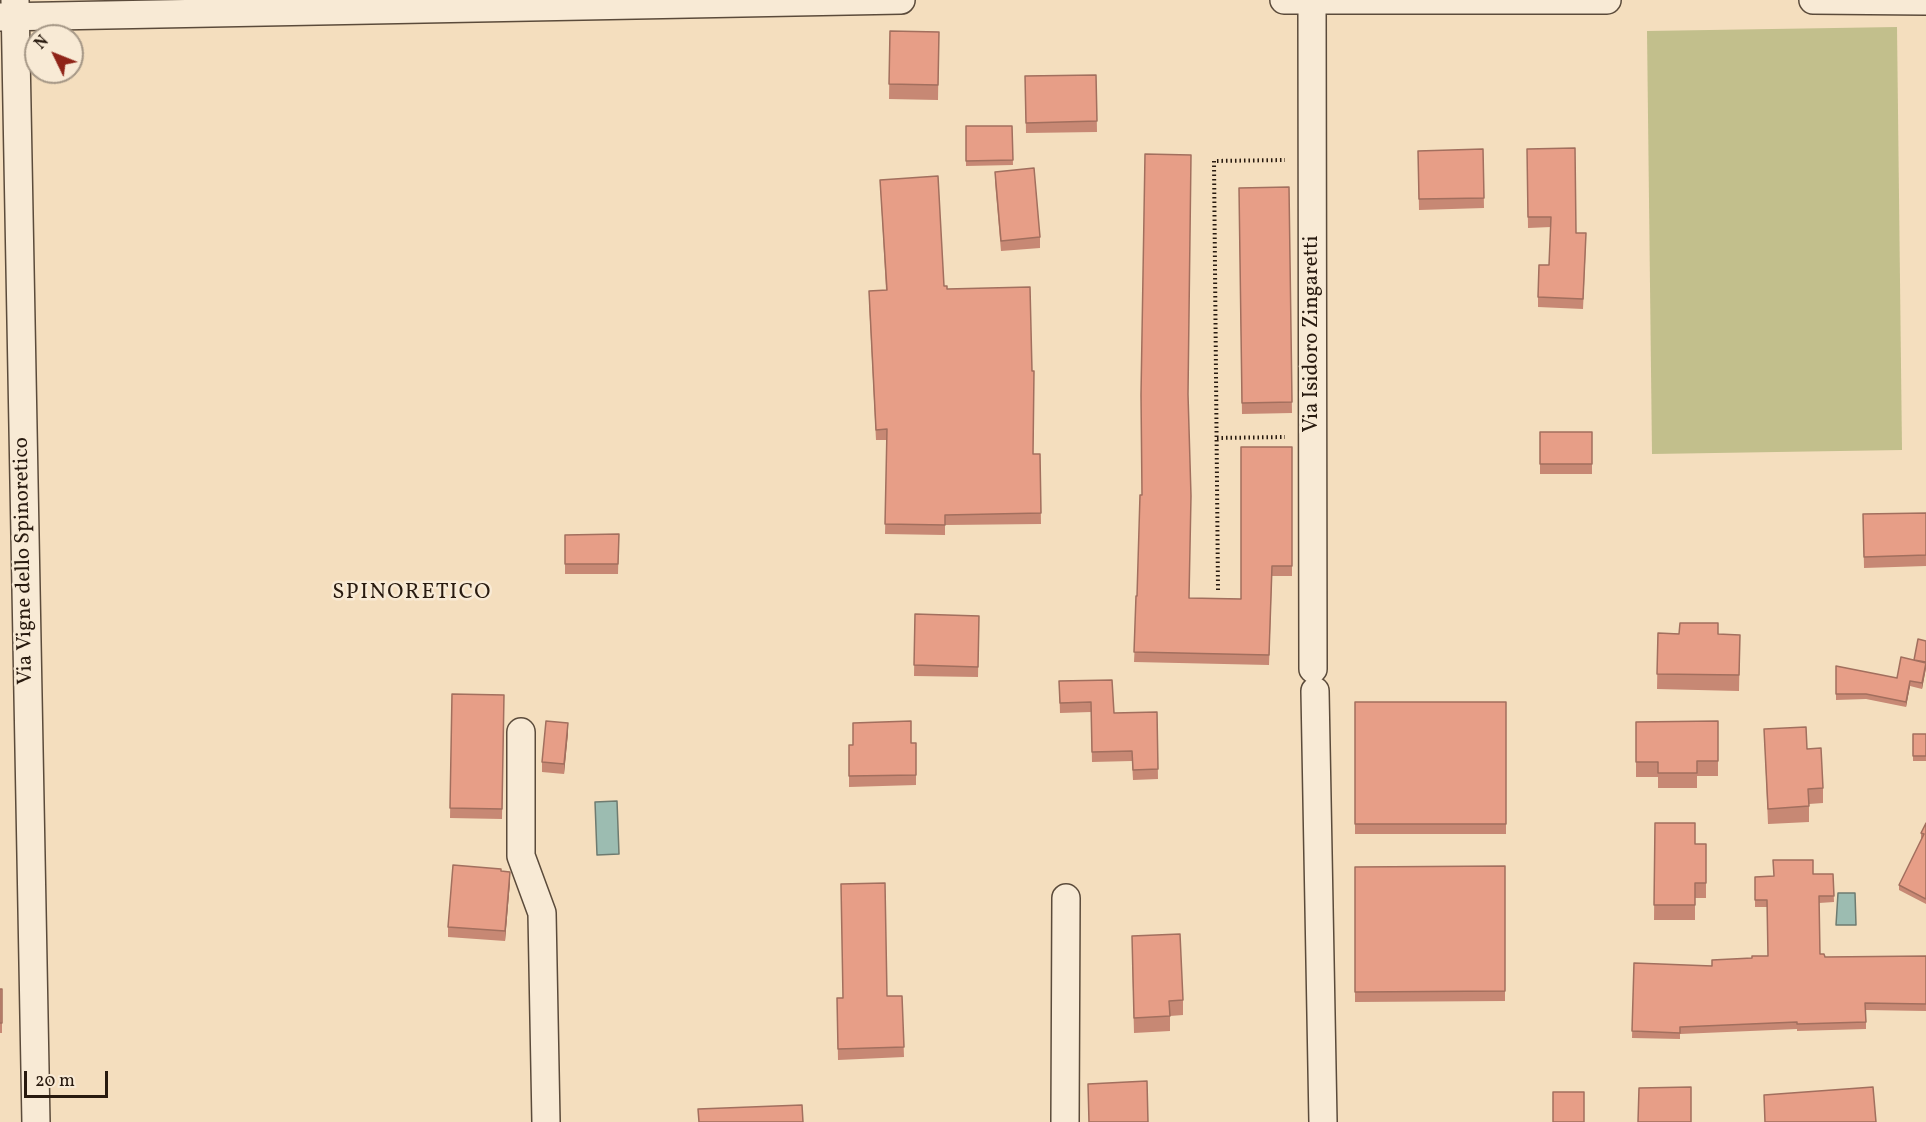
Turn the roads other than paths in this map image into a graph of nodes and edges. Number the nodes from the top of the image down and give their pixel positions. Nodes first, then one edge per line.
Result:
1 (901, 0) edge
2 (1284, 0) edge
3 (1312, 0) edge
4 (1607, 0) edge
5 (1813, 0) edge
6 (1926, 1) edge
7 (10, 11) edge
8 (521, 732) dead end
9 (1066, 898) dead end
10 (36, 1122) edge
11 (546, 1122) edge
12 (1065, 1122) edge
13 (1323, 1122) edge

1 - 7 street
2 - 3 street
3 - 4 street
3 - 13 street, Via Isidoro Zingaretti
5 - 6 street
7 - 10 street, Via Vigne dello Spinoretico
8 - 11 street
9 - 12 street

